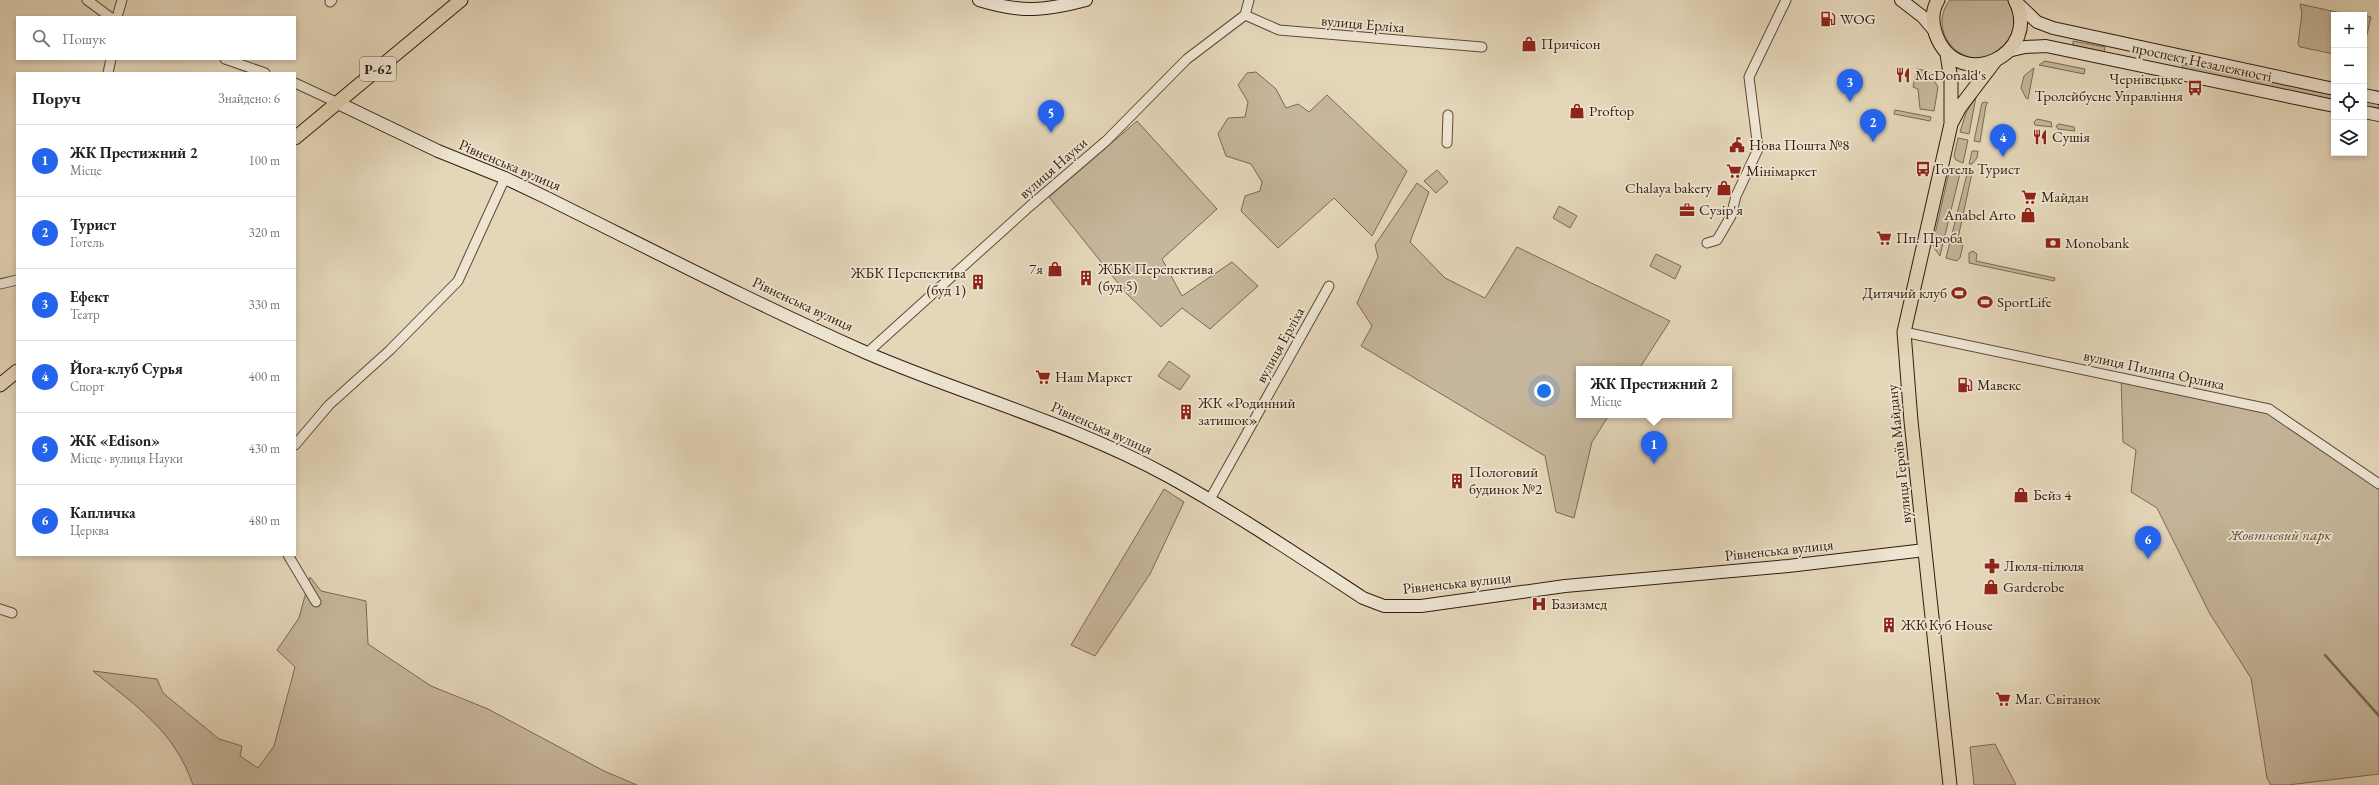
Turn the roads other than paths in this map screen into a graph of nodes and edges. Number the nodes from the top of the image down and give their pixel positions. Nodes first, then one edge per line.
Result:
1 (87, 0) edge
2 (122, 0) edge
3 (461, 0) edge
4 (979, 0) edge
5 (1086, 0) edge
6 (1249, 0) edge
7 (1786, 0) edge
8 (1901, 0) edge
9 (1938, 0) edge
10 (2015, 1) edge
11 (1245, 15) junction
12 (109, 16) edge
13 (117, 16) edge
14 (1934, 30) junction
15 (1482, 47) dead end
16 (2008, 51) junction
17 (1948, 54) junction
18 (110, 60) edge
19 (228, 60) edge
20 (1994, 61) junction
21 (108, 72) edge
22 (262, 72) edge
23 (296, 83) edge
24 (2331, 87) edge
25 (2367, 96) edge
26 (2379, 98) edge
27 (338, 103) junction
28 (2331, 105) edge
29 (2367, 113) edge
30 (1448, 115) dead end
31 (2379, 115) edge
32 (1951, 124) junction
33 (296, 137) edge
34 (1447, 144) dead end
35 (505, 178) junction
36 (1707, 243) dead end
37 (16, 280) edge
38 (0, 284) edge
39 (1329, 286) dead end
40 (1904, 332) junction
41 (867, 353) junction
42 (16, 372) edge
43 (0, 386) edge
44 (296, 444) edge
45 (2379, 484) edge
46 (1209, 501) junction
47 (1926, 550) junction
48 (289, 556) edge
49 (316, 602) dead end
50 (0, 608) edge
51 (12, 613) dead end
52 (1950, 785) edge

1 - 12 street
2 - 13 street
3 - 27 main road, Р-62
4 - 5 street
6 - 11 street
7 - 36 street
8 - 14 street
9 - 14 main road
10 - 16 main road
10 - 24 street, проспект Незалежності
11 - 15 street, вулиця Ерліха
11 - 41 street, вулиця Науки
14 - 17 main road
16 - 20 main road
16 - 28 street, проспект Незалежності
17 - 20 main road
17 - 32 main road
18 - 21 street
19 - 22 street
20 - 32 main road
23 - 27 street, Рівненська вулиця
25 - 26 street
27 - 33 main road, Р-62
27 - 35 street, Рівненська вулиця
29 - 31 street
30 - 34 street
32 - 40 main road, вулиця Героїв Майдану
35 - 41 street, Рівненська вулиця
35 - 44 street
37 - 38 street
39 - 46 street, вулиця Ерліха
40 - 45 street, вулиця Пилипа Орлика
40 - 47 main road, вулиця Героїв Майдану
41 - 46 street, Рівненська вулиця
42 - 43 main road
46 - 47 street, Рівненська вулиця
47 - 52 main road, вулиця Героїв Майдану
48 - 49 street
50 - 51 street

